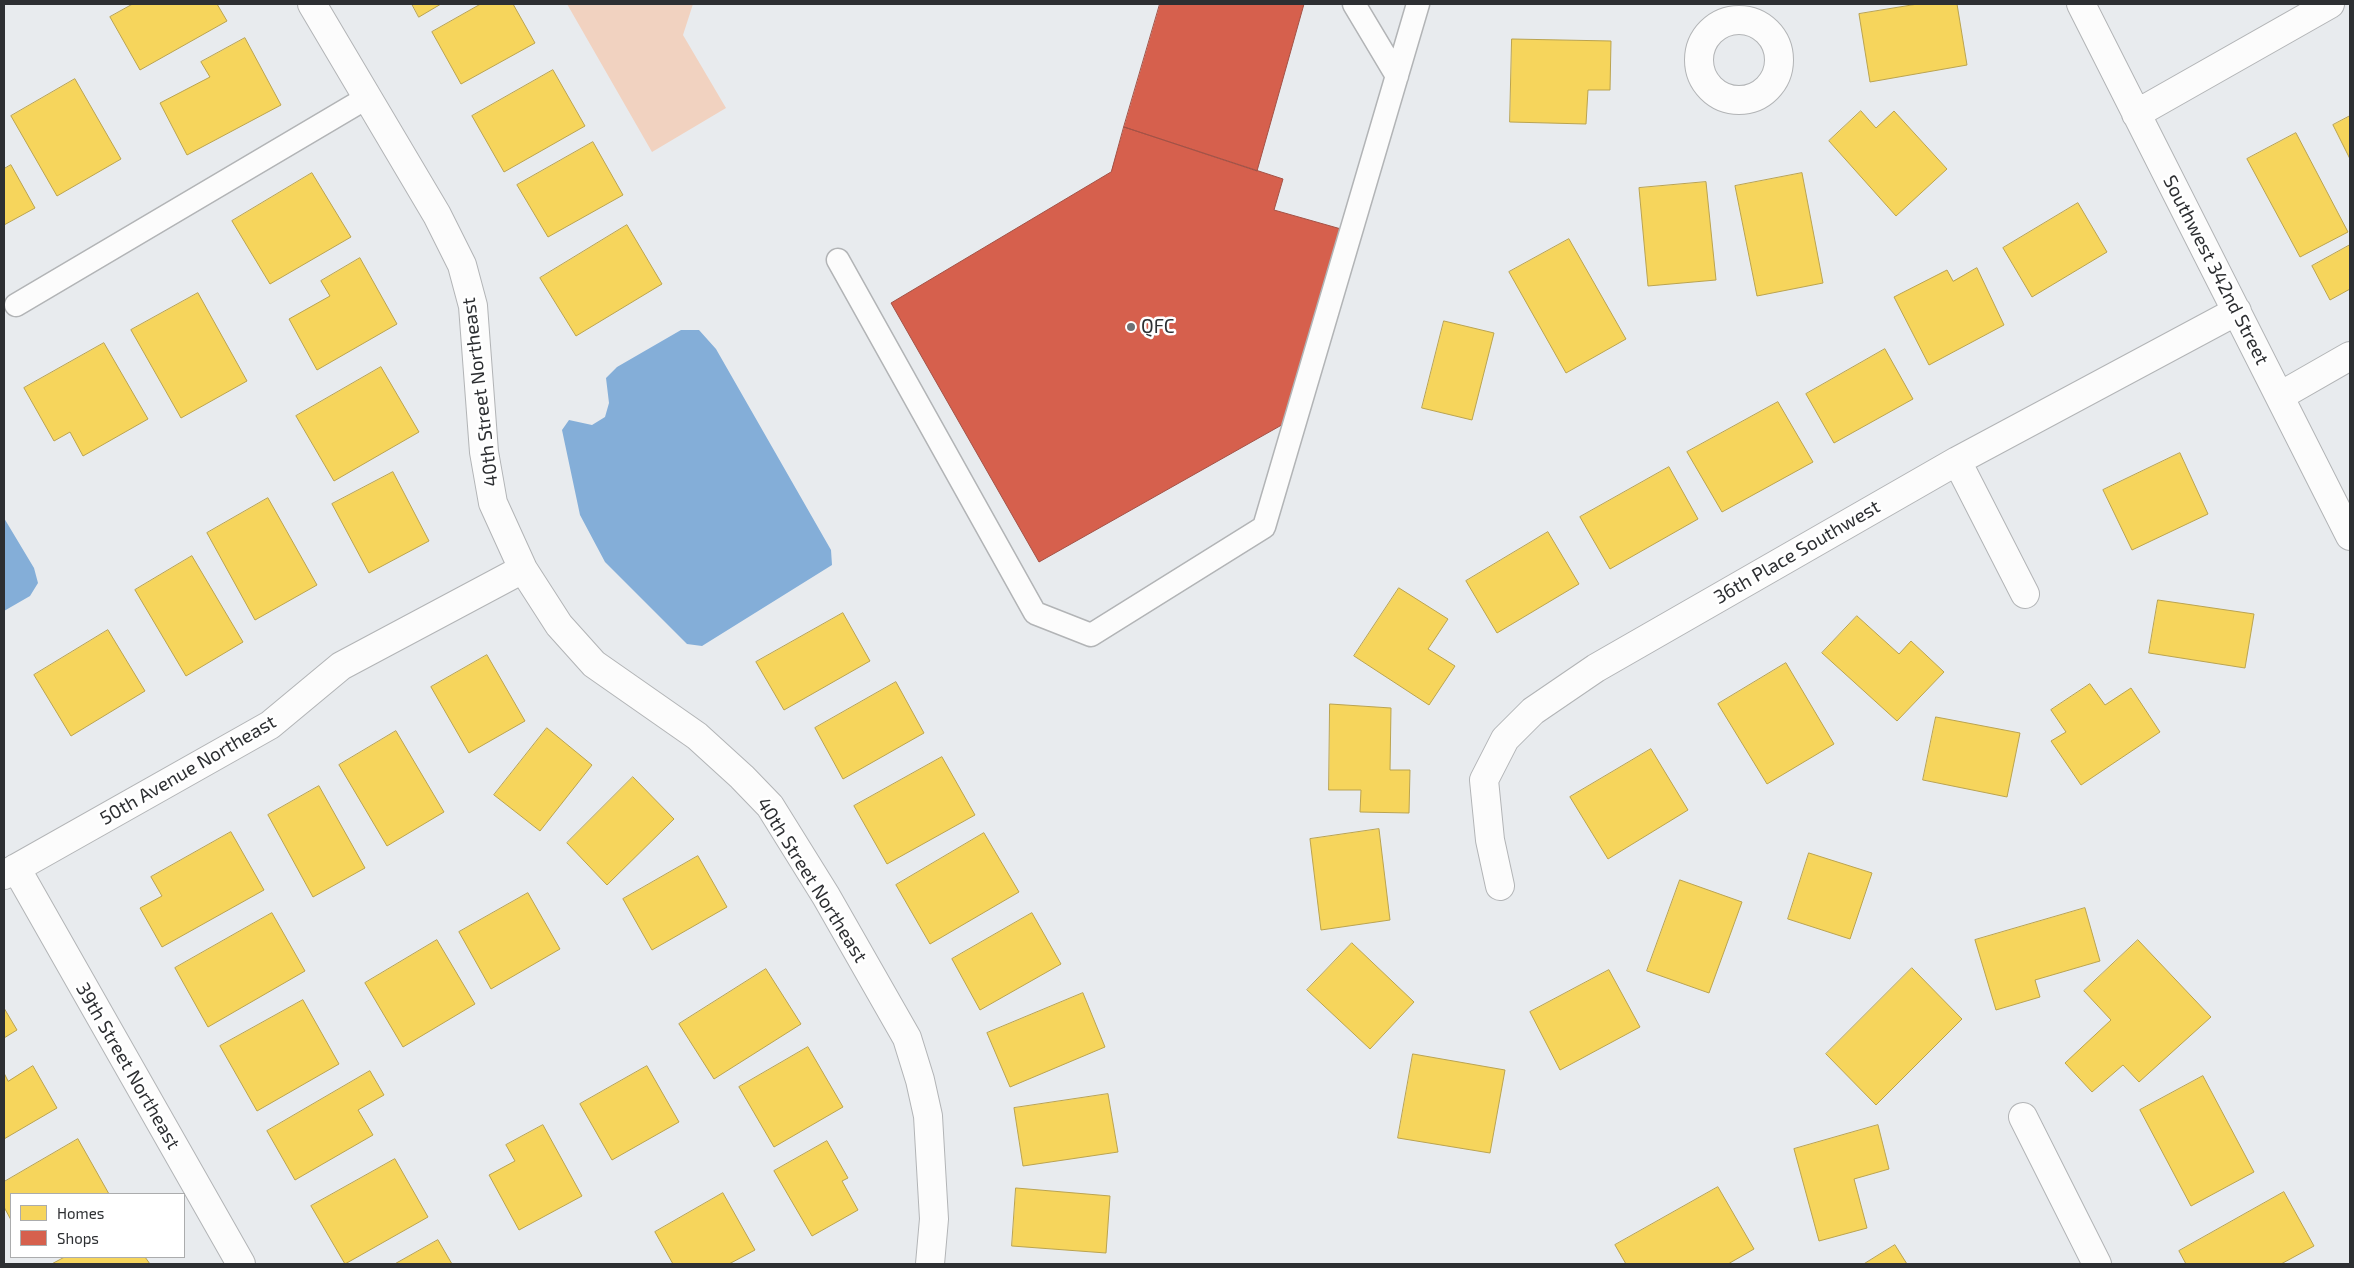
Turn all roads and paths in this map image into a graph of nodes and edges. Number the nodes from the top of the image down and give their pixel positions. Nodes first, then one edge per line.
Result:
1 (312, 4) edge
2 (1354, 4) edge
3 (1418, 4) edge
4 (2082, 4) edge
5 (2330, 4) edge
6 (1397, 76) junction
7 (368, 97) junction
8 (2136, 114) junction
9 (838, 260) dead end
10 (16, 305) dead end
11 (2237, 311) junction
12 (2350, 356) edge
13 (2280, 396) junction
14 (1957, 461) junction
15 (2350, 536) edge
16 (523, 568) junction
17 (2025, 594) dead end
18 (10, 872) edge
19 (1500, 886) dead end
20 (2023, 1117) dead end
21 (241, 1264) edge
22 (930, 1264) edge
23 (2097, 1264) edge

1 - 7 street, 40th Street Northeast
2 - 6 lane
3 - 6 lane
4 - 8 street, Southwest 342nd Street
5 - 8 street
6 - 9 lane
7 - 10 lane
7 - 16 street, 40th Street Northeast
8 - 11 street, Southwest 342nd Street
11 - 13 street, Southwest 342nd Street
11 - 14 street, 36th Place Southwest
12 - 13 street
13 - 15 street, Southwest 342nd Street
14 - 17 street
14 - 19 street, 36th Place Southwest
16 - 18 street, 50th Avenue Northeast
16 - 22 street, 40th Street Northeast
18 - 21 street, 39th Street Northeast
20 - 23 street

